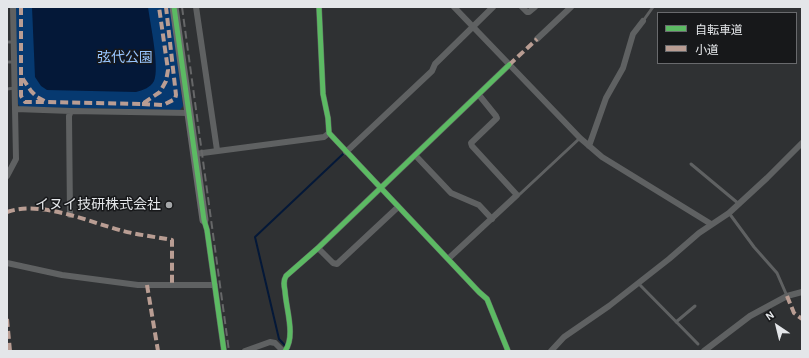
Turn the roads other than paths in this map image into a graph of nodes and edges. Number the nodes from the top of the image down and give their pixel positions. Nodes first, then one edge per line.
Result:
1 (13, 7) edge
2 (174, 7) edge
3 (196, 7) edge
4 (319, 7) edge
5 (454, 7) edge
6 (493, 7) edge
7 (522, 7) edge
8 (535, 7) edge
9 (570, 7) edge
10 (653, 7) edge
11 (643, 21) joint
12 (472, 26) junction
13 (537, 39) dead end
14 (7, 42) edge
15 (14, 42) junction
16 (7, 62) edge
17 (14, 62) junction
18 (509, 65) junction
19 (15, 88) junction
20 (7, 89) edge
21 (479, 95) junction
22 (16, 109) junction
23 (71, 111) junction
24 (189, 113) junction
25 (329, 133) junction
26 (580, 138) junction
27 (802, 143) edge
28 (589, 146) junction
29 (217, 150) junction
30 (346, 152) junction
31 (195, 154) junction
32 (415, 155) junction
33 (691, 164) dead end
34 (9, 166) edge
35 (7, 176) edge
36 (381, 188) junction
37 (517, 195) junction
38 (739, 204) junction
39 (398, 207) junction
40 (728, 213) junction
41 (70, 215) dead end
42 (492, 219) junction
43 (204, 220) joint
44 (711, 224) junction
45 (318, 248) junction
46 (448, 259) junction
47 (7, 263) edge
48 (638, 283) junction
49 (215, 285) junction
50 (802, 292) edge
51 (787, 296) junction
52 (695, 306) dead end
53 (676, 322) junction
54 (698, 344) dead end
55 (224, 351) edge
56 (246, 351) edge
57 (284, 351) edge
58 (508, 351) edge
59 (551, 351) edge
60 (704, 351) edge

1 - 15 street
2 - 24 street
3 - 29 street
4 - 25 street
5 - 12 street
6 - 12 street
7 - 8 street
9 - 13 street
10 - 11 lane
11 - 28 street
12 - 18 street
12 - 30 street
14 - 15 lane
15 - 17 street
16 - 17 lane
17 - 19 street
18 - 21 street
18 - 26 street
19 - 20 lane
19 - 22 street
21 - 32 street
21 - 37 street
22 - 23 street
22 - 34 street
23 - 24 street
23 - 41 street
24 - 31 street
25 - 29 street
25 - 30 street
26 - 28 street
26 - 37 lane
27 - 38 street
28 - 44 street
29 - 31 street
30 - 36 street
31 - 43 street
32 - 36 street
32 - 42 street
33 - 38 lane
34 - 35 street
36 - 39 street
36 - 45 street
37 - 42 street
38 - 40 street
39 - 45 street
39 - 46 street
40 - 44 street
40 - 51 lane
42 - 46 street
43 - 49 street
44 - 48 street
45 - 57 street
46 - 58 street
47 - 49 street
48 - 53 lane
48 - 59 street
49 - 55 street
50 - 51 street
51 - 60 street
52 - 53 lane
53 - 54 lane
56 - 57 street

